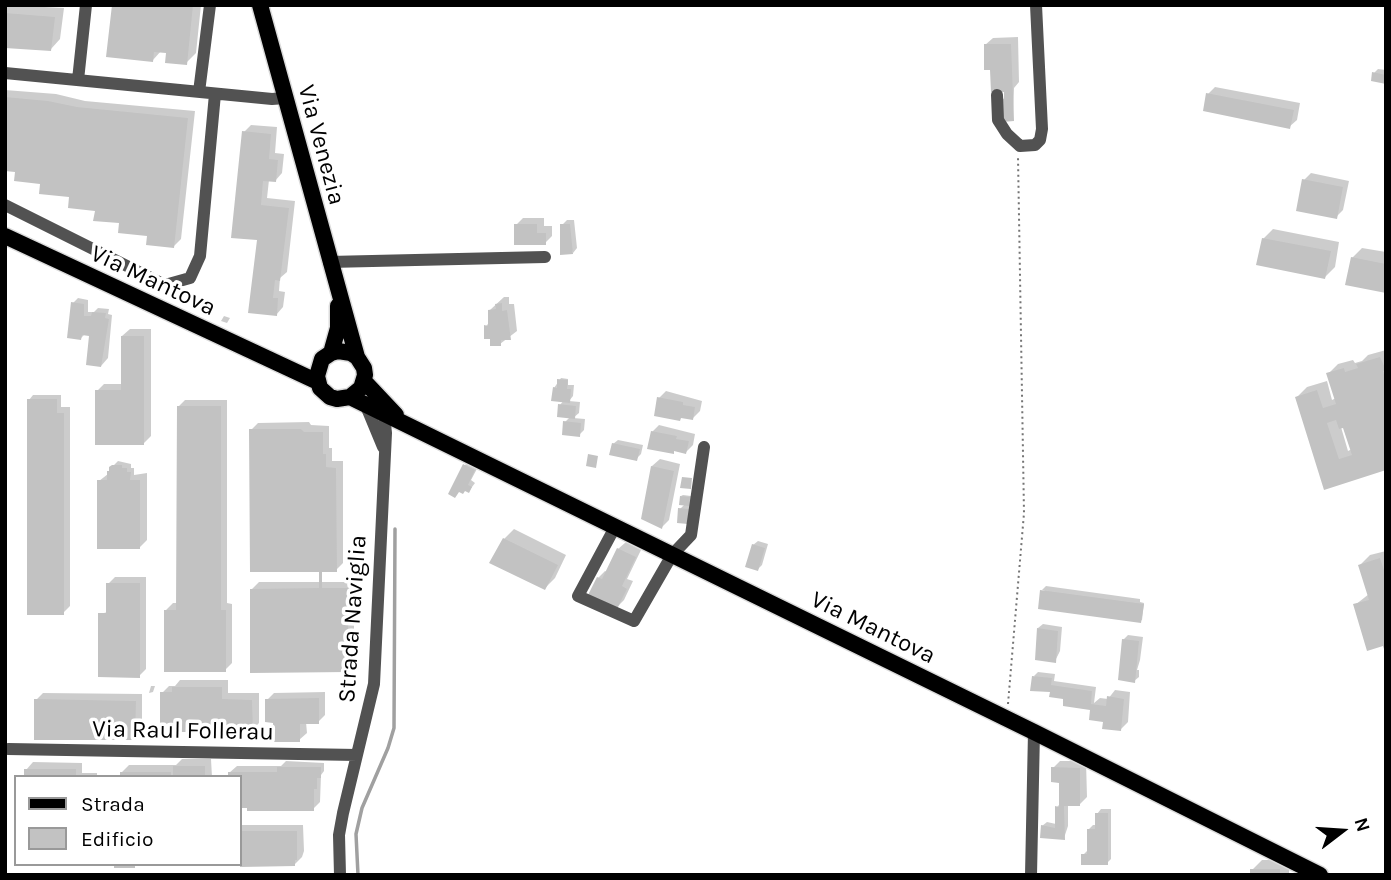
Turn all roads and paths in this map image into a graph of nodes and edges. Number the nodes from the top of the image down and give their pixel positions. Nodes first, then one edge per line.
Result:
1 (86, 5) edge
2 (209, 5) edge
3 (260, 5) edge
4 (1036, 5) edge
5 (5, 73) edge
6 (78, 80) junction
7 (199, 92) junction
8 (215, 94) junction
9 (997, 95) dead end
10 (285, 98) junction
11 (1017, 144) junction
12 (5, 205) edge
13 (5, 236) edge
14 (545, 257) dead end
15 (329, 262) junction
16 (338, 296) junction
17 (331, 353) junction
18 (357, 357) junction
19 (319, 364) junction
20 (282, 366) junction
21 (318, 382) junction
22 (365, 382) junction
23 (350, 397) junction
24 (366, 406) junction
25 (384, 415) junction
26 (405, 425) junction
27 (384, 447) junction
28 (704, 447) dead end
29 (615, 527) junction
30 (672, 555) junction
31 (1007, 719) junction
32 (1034, 732) junction
33 (8, 749) dead end
34 (357, 755) junction
35 (341, 875) edge
36 (1031, 875) edge
37 (1320, 875) edge

1 - 6 street
2 - 7 street
3 - 10 main road, Via Venezia
4 - 11 street
5 - 6 street
6 - 7 street
7 - 8 street
8 - 10 street
8 - 12 street
9 - 11 street
10 - 15 main road, Via Venezia
11 - 31 path
13 - 20 main road, Via Mantova
14 - 15 street
15 - 16 main road, Via Venezia
16 - 17 main road, Via Venezia
16 - 18 main road, Via Venezia
17 - 18 main road
17 - 19 main road
18 - 22 main road, Via Mantova
19 - 20 main road, Via Mantova
19 - 21 main road
20 - 21 main road, Via Mantova
21 - 23 main road, Via Mantova
22 - 23 main road
22 - 25 street
22 - 26 main road, Via Mantova
23 - 24 main road, Via Mantova
24 - 25 main road, Via Mantova
24 - 27 street, Strada Naviglia
25 - 26 main road, Via Mantova
25 - 27 street, Strada Naviglia
26 - 29 main road, Via Mantova
27 - 34 street, Strada Naviglia
28 - 30 street
29 - 30 main road, Via Mantova
29 - 30 street
30 - 31 main road, Via Mantova
31 - 32 main road, Via Mantova
32 - 36 street
32 - 37 main road, Via Mantova
33 - 34 street, Via Raul Follerau
34 - 35 street, Strada Naviglia

